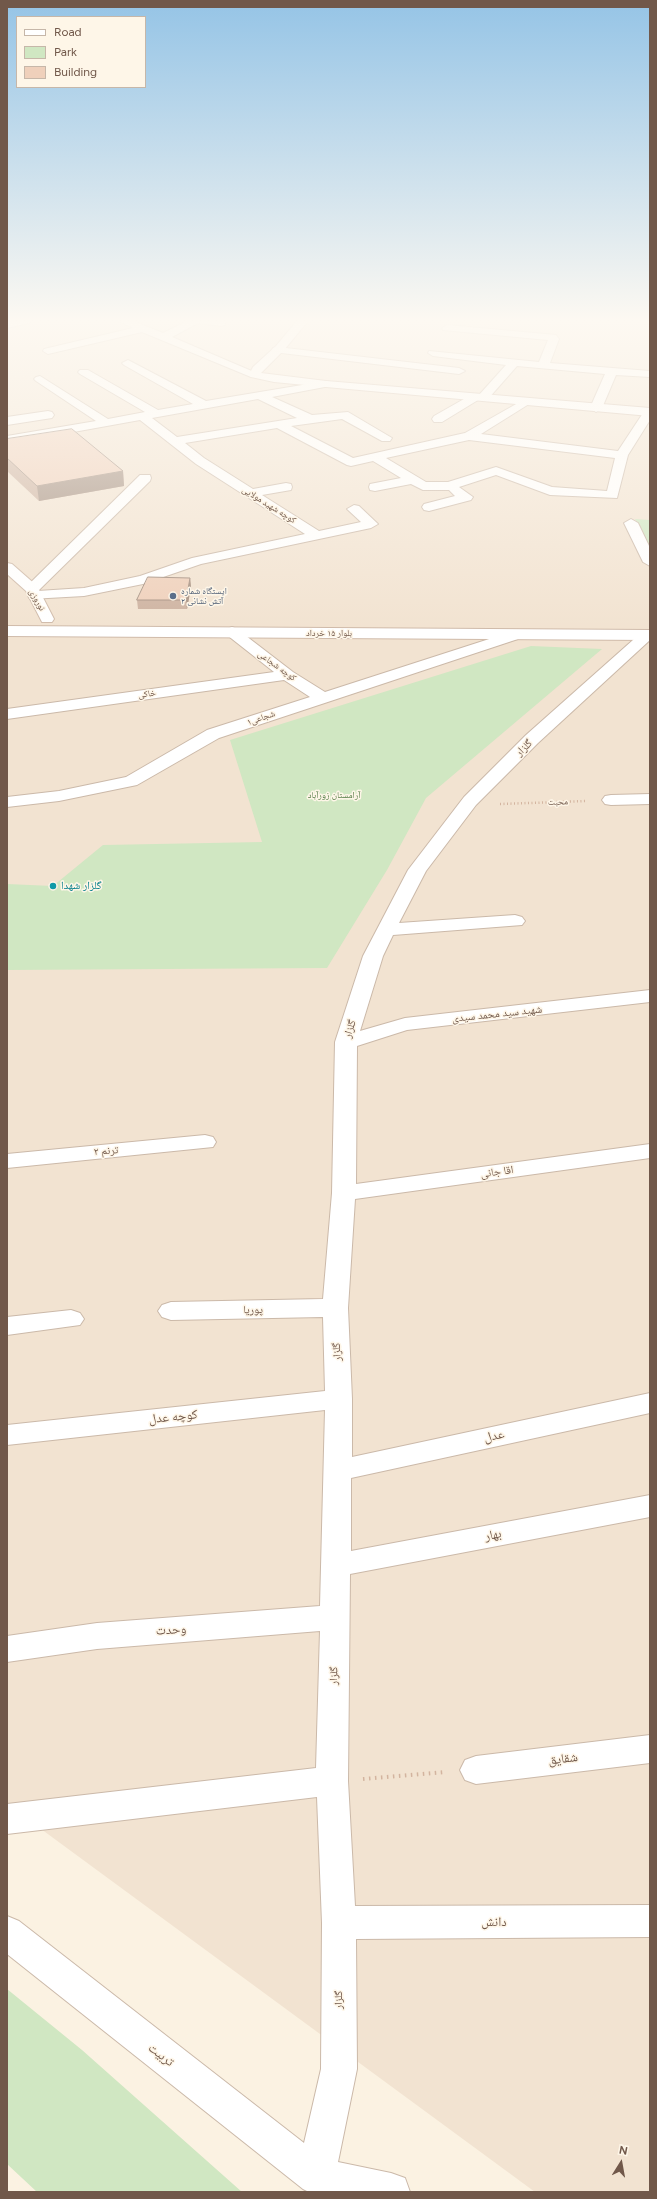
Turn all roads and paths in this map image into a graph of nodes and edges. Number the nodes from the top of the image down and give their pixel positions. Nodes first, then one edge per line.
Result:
1 (103, 424) edge
2 (158, 424) edge
3 (278, 424) joint
4 (360, 424) edge
5 (489, 424) edge
6 (642, 424) edge
7 (469, 436) junction
8 (386, 438) dead end
9 (7, 440) edge
10 (175, 441) junction
11 (622, 455) junction
12 (375, 457) junction
13 (145, 478) dead end
14 (412, 480) junction
15 (449, 486) junction
16 (286, 487) dead end
17 (375, 487) dead end
18 (250, 493) junction
19 (429, 507) dead end
20 (354, 509) dead end
21 (631, 524) dead end
22 (318, 536) junction
23 (650, 562) edge
24 (7, 567) edge
25 (33, 593) junction
26 (7, 619) edge
27 (47, 619) junction
28 (163, 626) junction
29 (649, 630) edge
30 (7, 631) edge
31 (232, 632) junction
32 (519, 634) junction
33 (287, 674) junction
34 (323, 698) junction
35 (7, 714) edge
36 (650, 799) edge
37 (611, 800) joint
38 (7, 802) edge
39 (467, 805) junction
40 (515, 921) dead end
41 (386, 930) junction
42 (650, 996) edge
43 (346, 1042) junction
44 (205, 1142) dead end
45 (650, 1151) edge
46 (7, 1160) edge
47 (344, 1193) junction
48 (335, 1308) junction
49 (171, 1311) dead end
50 (71, 1319) dead end
51 (7, 1326) edge
52 (339, 1399) junction
53 (650, 1403) edge
54 (7, 1435) edge
55 (338, 1470) junction
56 (650, 1506) edge
57 (336, 1565) junction
58 (335, 1617) junction
59 (7, 1649) edge
60 (650, 1749) edge
61 (476, 1770) joint
62 (332, 1781) junction
63 (7, 1819) edge
64 (650, 1920) edge
65 (338, 1923) junction
66 (7, 1933) edge
67 (316, 2176) junction
68 (391, 2192) edge

1 - 9 street
2 - 10 street, کوچه شهید مولایی
3 - 10 street
3 - 12 street
4 - 8 street
5 - 7 street
6 - 11 street
7 - 11 street
7 - 12 street
10 - 18 street, کوچه شهید مولایی
11 - 15 street
12 - 14 street
13 - 25 street
14 - 15 street
14 - 17 street
15 - 19 street
16 - 18 street
18 - 22 street, کوچه شهید مولایی
20 - 22 street
21 - 23 street
22 - 25 street
24 - 25 street, نوروزی
25 - 27 street, نوروزی
26 - 27 street, بلوار ۱۵ خرداد
27 - 28 street, بلوار ۱۵ خرداد
28 - 29 street, بلوار ۱۵ خرداد
28 - 30 street, بلوار ۱۵ خرداد
28 - 31 street, بلوار ۱۵ خرداد
29 - 32 street, بلوار ۱۵ خرداد
29 - 39 street, گلزار
31 - 32 street, بلوار ۱۵ خرداد
31 - 33 street, کوچه شجاعی
32 - 34 street, شجاعی۱
33 - 34 street, کوچه شجاعی
33 - 35 street, خاکی
34 - 38 street, شجاعی۱
36 - 37 street
37 - 39 path, محبت
39 - 41 street, گلزار
40 - 41 street
41 - 43 street, گلزار
42 - 43 street, شهید سید محمد سیدی
43 - 47 street, گلزار
44 - 46 street, ترنم ۲
45 - 47 street, اقا جانی
47 - 48 street, گلزار
48 - 49 street, پوریا
48 - 52 street, گلزار
50 - 51 street
52 - 54 street, کوچه عدل
52 - 55 street, گلزار
53 - 55 street, عدل
55 - 57 street, گلزار
56 - 57 street, بهار
57 - 58 street, گلزار
58 - 59 street, وحدت
58 - 62 street, گلزار
60 - 61 street, شقایق
61 - 62 path
62 - 63 street
62 - 65 street, گلزار
64 - 65 street, دانش
65 - 67 street, گلزار
66 - 67 street, تربیت
67 - 68 street

